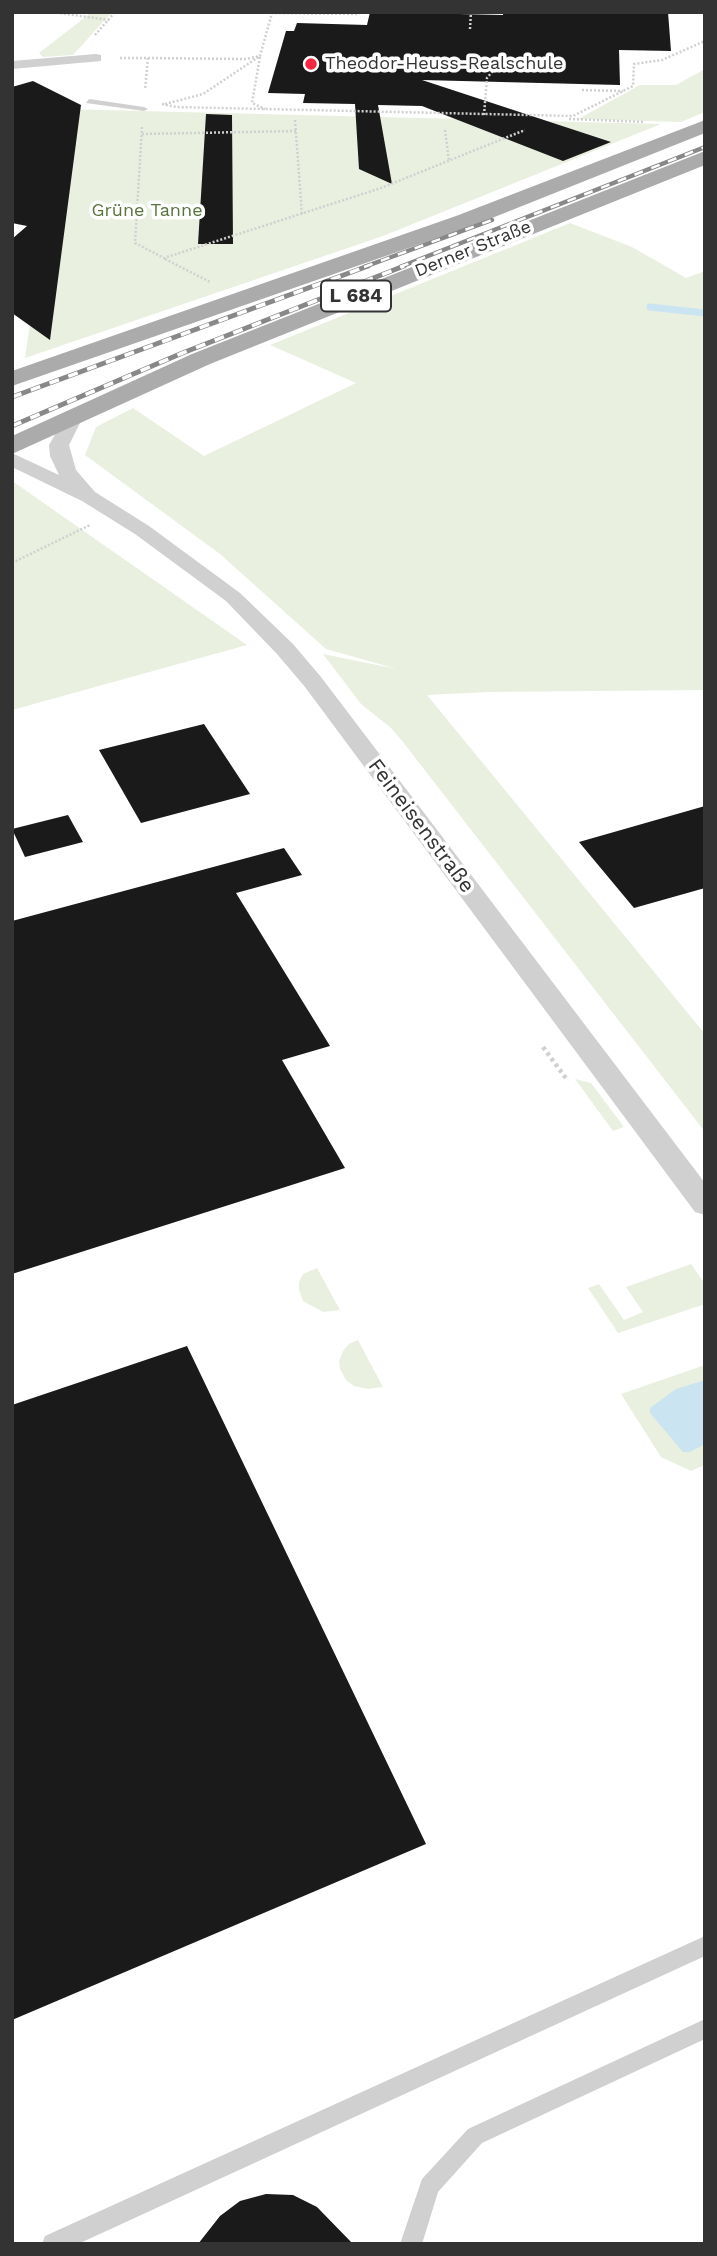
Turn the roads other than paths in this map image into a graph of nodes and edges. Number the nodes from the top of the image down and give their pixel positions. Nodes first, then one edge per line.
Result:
1 (96, 58) road end
2 (12, 65) edge
3 (89, 101) dead end
4 (144, 109) road end
5 (705, 126) edge
6 (705, 157) edge
7 (12, 379) edge
8 (74, 417) junction
9 (12, 446) edge
10 (12, 459) edge
11 (89, 497) junction
12 (705, 1204) edge
13 (705, 1947) edge
14 (705, 2029) edge
15 (53, 2244) edge
16 (411, 2244) edge

1 - 2 street
3 - 4 lane
5 - 7 main road, Derner Straße / L 684
6 - 8 main road, Derner Straße / L 684
8 - 9 main road, Derner Straße / L 684
8 - 11 street, Feineisenstraße
10 - 11 street, Feineisenstraße
11 - 12 street, Feineisenstraße
13 - 15 lane
14 - 16 lane

